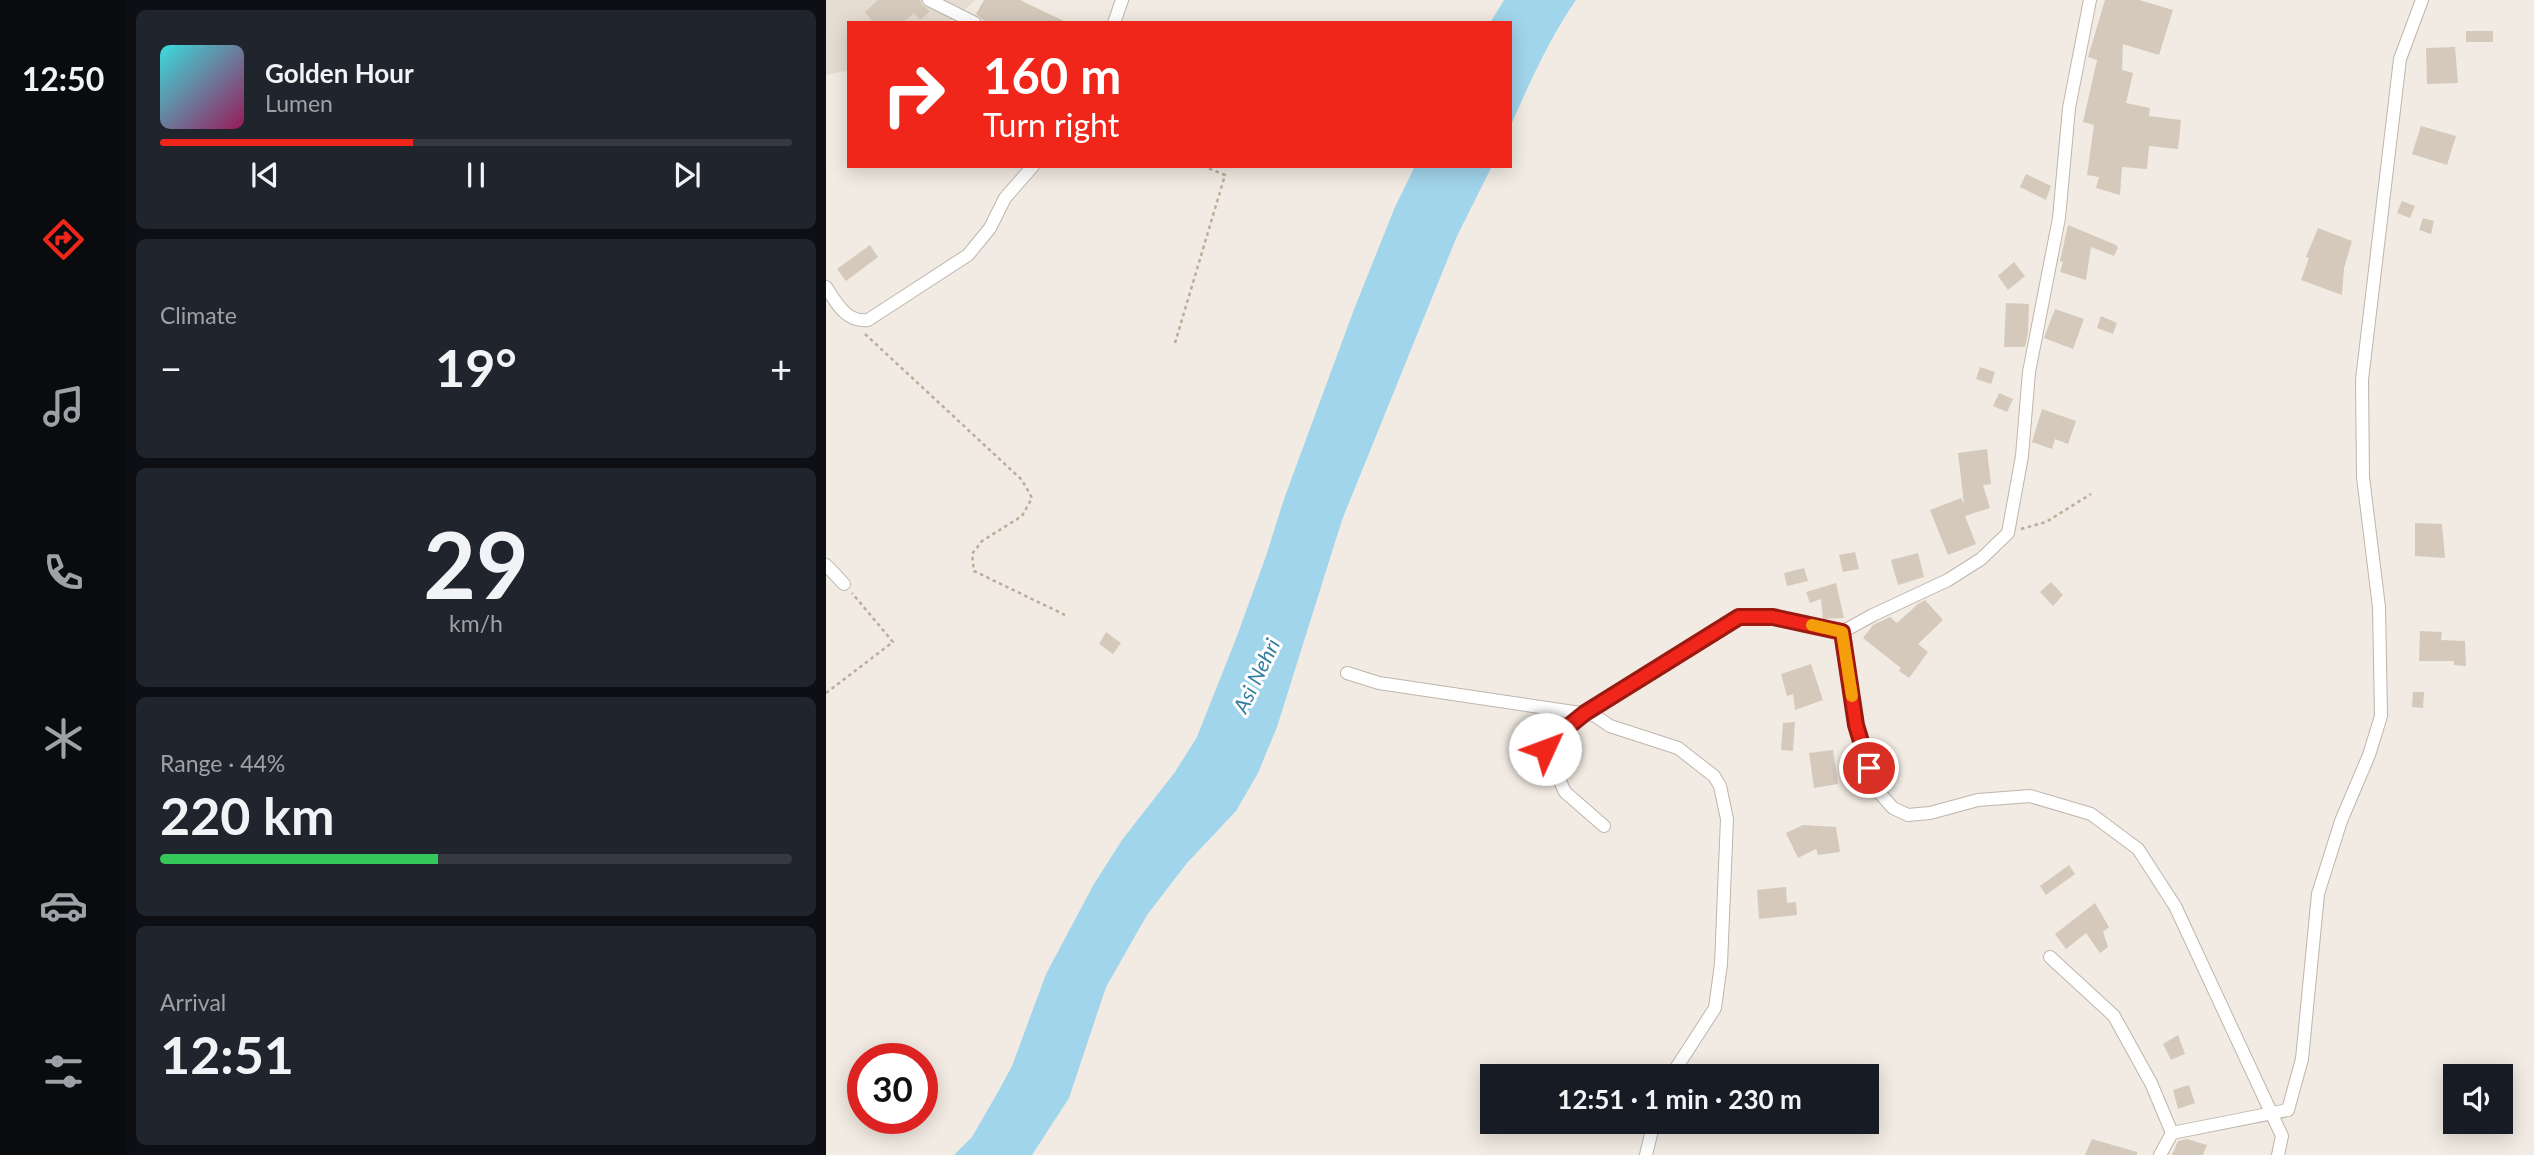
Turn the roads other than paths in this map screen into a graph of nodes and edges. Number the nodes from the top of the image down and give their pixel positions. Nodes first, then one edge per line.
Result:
1 (929, 0) edge
2 (1122, 0) edge
3 (2090, 0) edge
4 (2422, 0) edge
5 (971, 21) edge
6 (1115, 21) edge
7 (1031, 168) edge
8 (826, 287) edge
9 (826, 565) edge
10 (844, 584) road end
11 (1842, 632) junction
12 (1346, 673) dead end
13 (1585, 713) junction
14 (1604, 826) dead end
15 (2050, 957) dead end
16 (1679, 1064) edge
17 (2271, 1114) junction
18 (2172, 1133) junction
19 (1651, 1134) edge
20 (1646, 1155) edge
21 (2160, 1155) edge
22 (2278, 1155) edge

1 - 5 street
2 - 6 street
3 - 11 street
4 - 17 street
7 - 8 street
9 - 10 street
11 - 13 street
11 - 17 street
12 - 13 street
13 - 14 street
13 - 16 street
15 - 18 street
17 - 18 street
17 - 22 street
18 - 21 street
19 - 20 street

